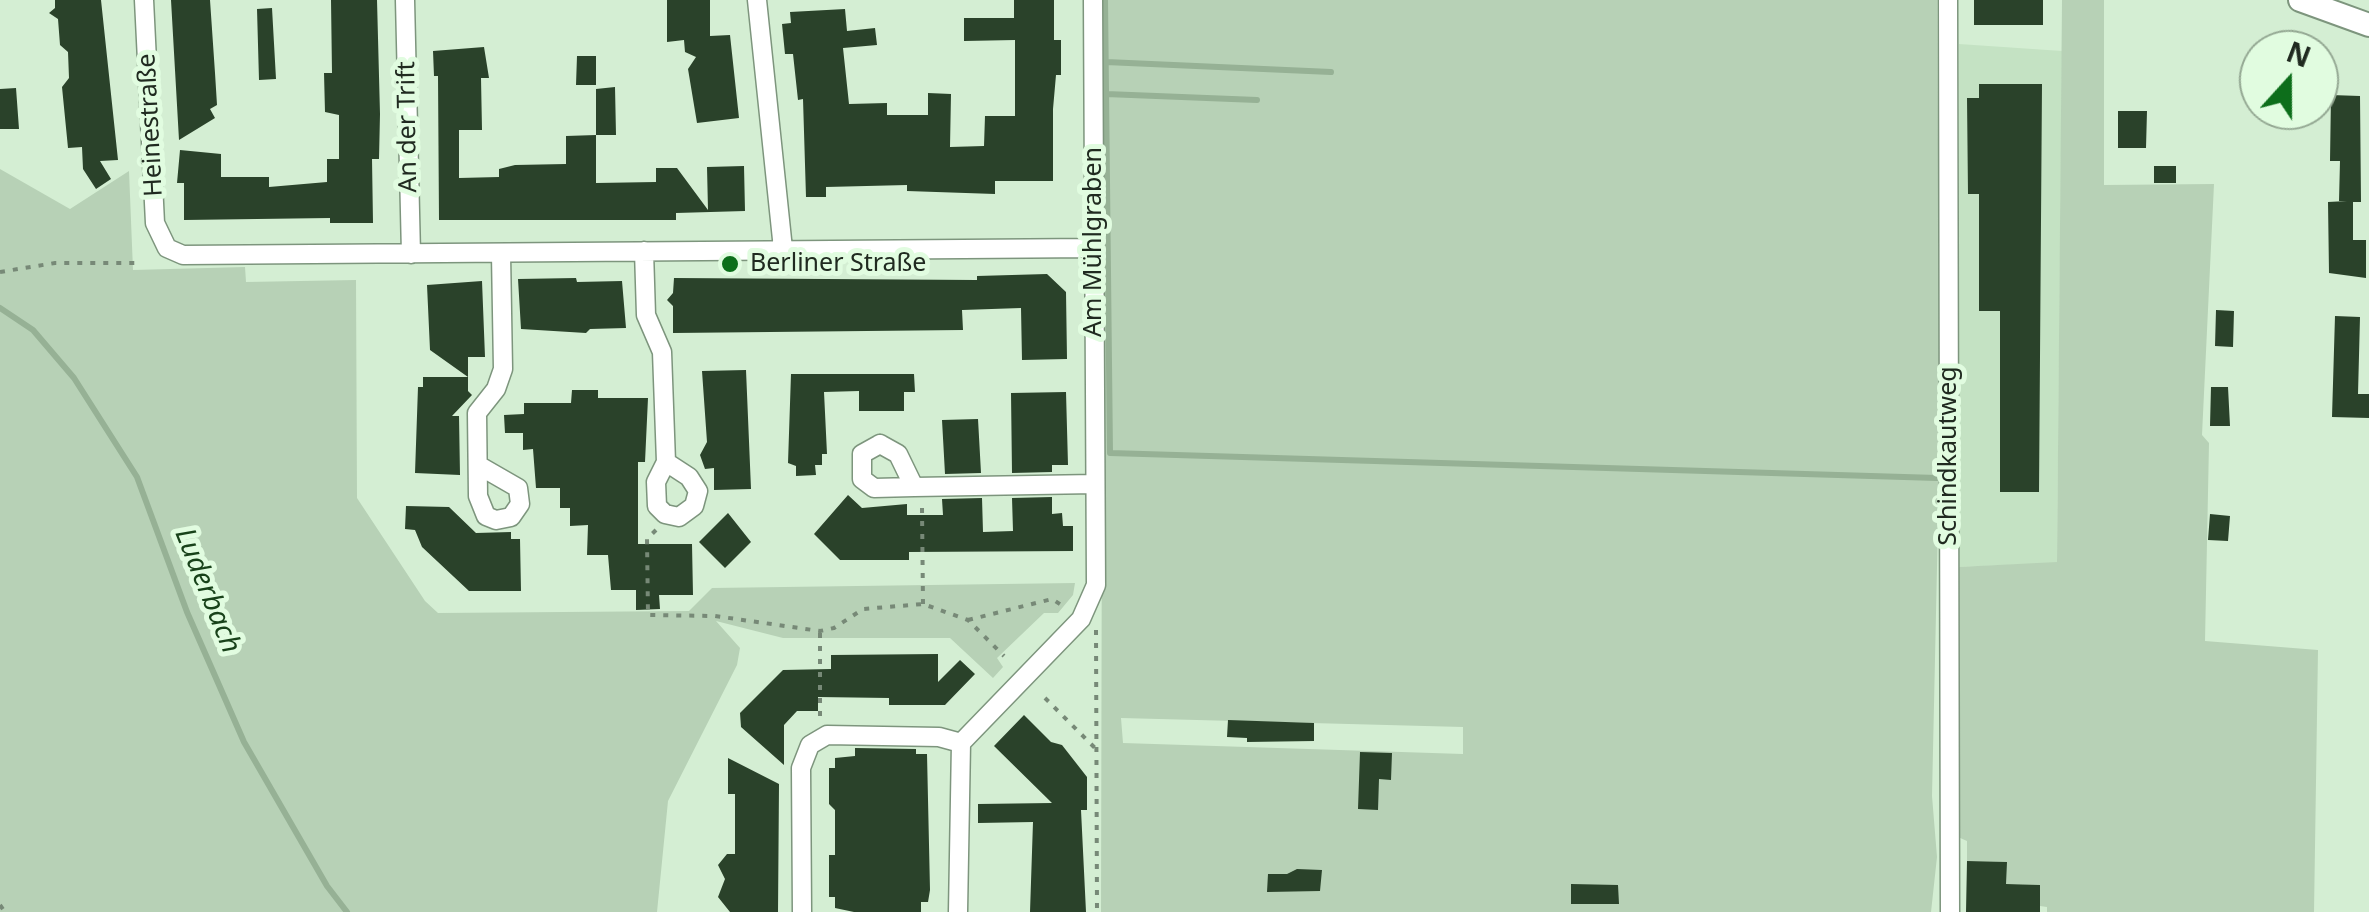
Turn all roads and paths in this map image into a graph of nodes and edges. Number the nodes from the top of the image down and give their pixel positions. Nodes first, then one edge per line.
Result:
1 (144, 0) edge
2 (405, 0) edge
3 (757, 0) edge
4 (1093, 0) edge
5 (1948, 0) edge
6 (2300, 0) edge
7 (2369, 25) edge
8 (1094, 248) junction
9 (784, 250) junction
10 (644, 252) junction
11 (411, 254) junction
12 (501, 254) junction
13 (137, 263) dead end
14 (0, 272) edge
15 (666, 462) junction
16 (478, 465) dead end
17 (1096, 484) junction
18 (918, 487) joint
19 (669, 516) junction
20 (1096, 586) junction
21 (924, 604) junction
22 (1066, 608) dead end
23 (968, 620) junction
24 (820, 631) junction
25 (1004, 656) dead end
26 (1046, 698) dead end
27 (819, 737) junction
28 (961, 743) junction
29 (1096, 750) junction
30 (0, 905) edge
31 (5, 912) edge
32 (802, 912) edge
33 (958, 912) edge
34 (1097, 912) edge
35 (1950, 912) edge

1 - 11 street, Heinestraße
2 - 11 street, An der Trift
3 - 9 street
4 - 8 street, Am Mühlgraben
5 - 35 street, Schindkautweg
6 - 7 street
8 - 9 street
8 - 17 street, Am Mühlgraben
9 - 10 street
10 - 12 street
10 - 15 street
11 - 12 street
12 - 16 street
13 - 14 path
15 - 19 street
15 - 19 street
17 - 18 street
17 - 20 street, Am Mühlgraben
18 - 21 path
19 - 24 path
20 - 28 street
20 - 29 path
21 - 23 path
21 - 24 path
22 - 23 path
23 - 25 path
24 - 27 path
26 - 29 path
27 - 28 street
27 - 32 street
28 - 33 street
29 - 34 path
30 - 31 path

